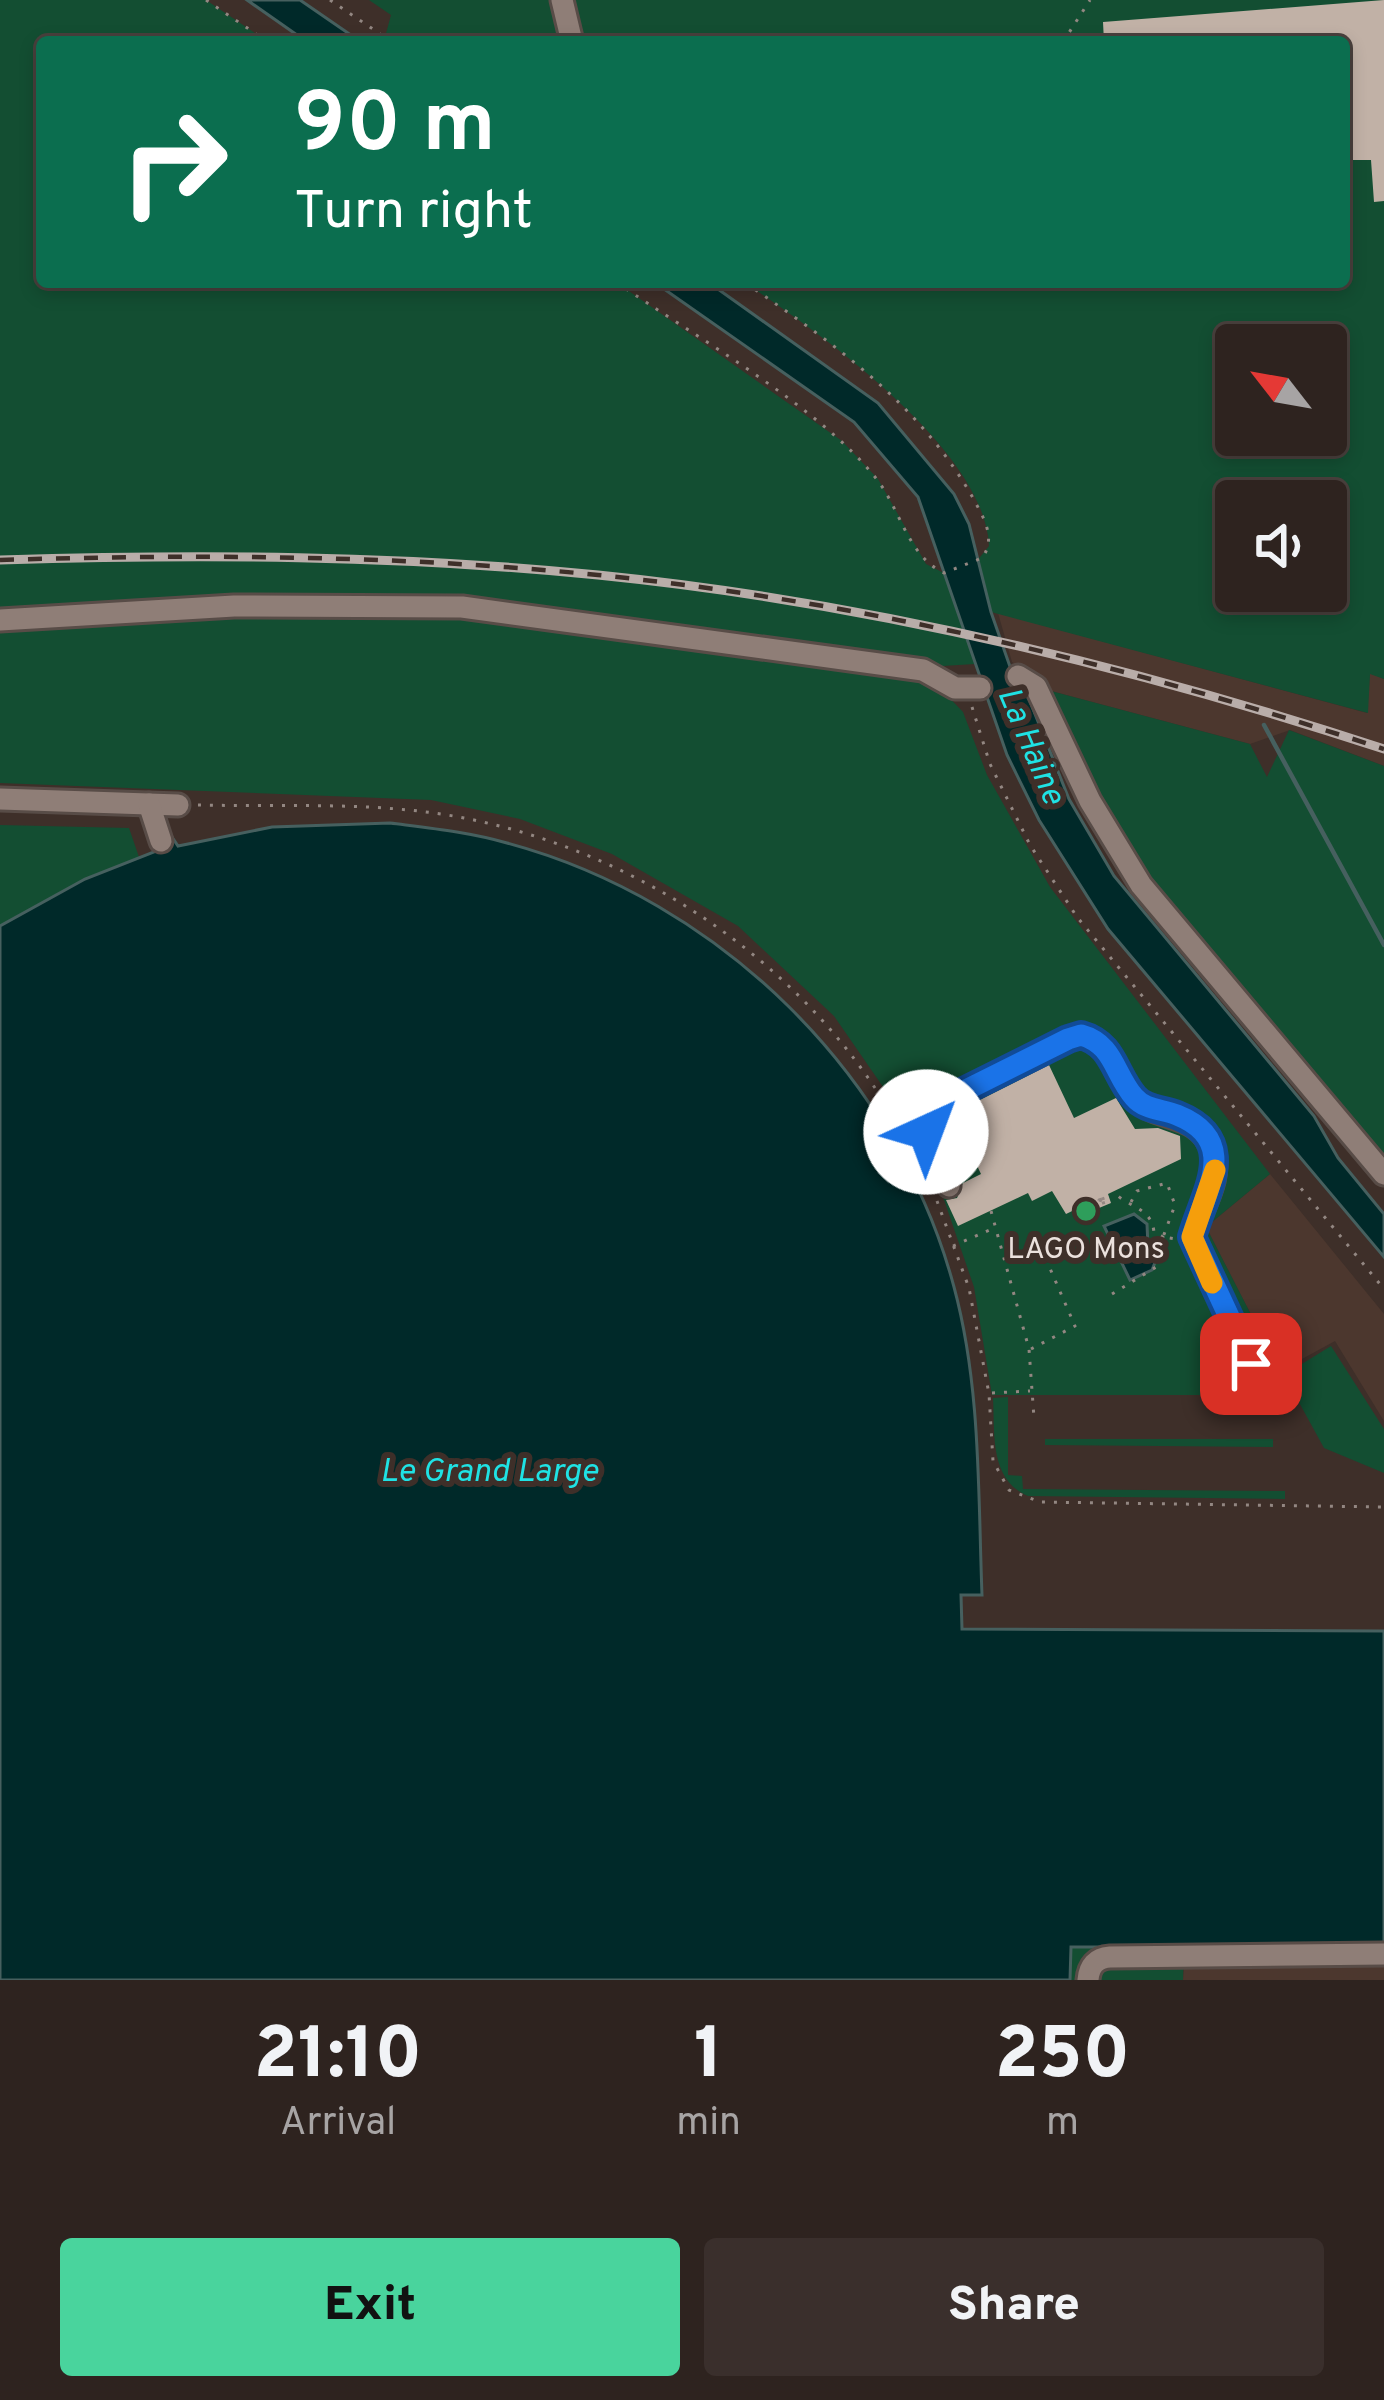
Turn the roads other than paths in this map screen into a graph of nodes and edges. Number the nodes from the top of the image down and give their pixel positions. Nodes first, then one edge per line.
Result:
1 (562, 0) edge
2 (571, 36) edge
3 (0, 620) edge
4 (1018, 676) dead end
5 (980, 688) road end
6 (0, 799) edge
7 (149, 804) junction
8 (178, 805) road end
9 (161, 841) dead end
10 (1384, 1174) edge
11 (943, 1193) road end
12 (1251, 1364) dead end
13 (1384, 1954) edge
14 (1088, 1980) edge

1 - 2 street
3 - 5 street
4 - 10 street
6 - 7 street
7 - 8 street
7 - 9 street
11 - 12 street
13 - 14 street

